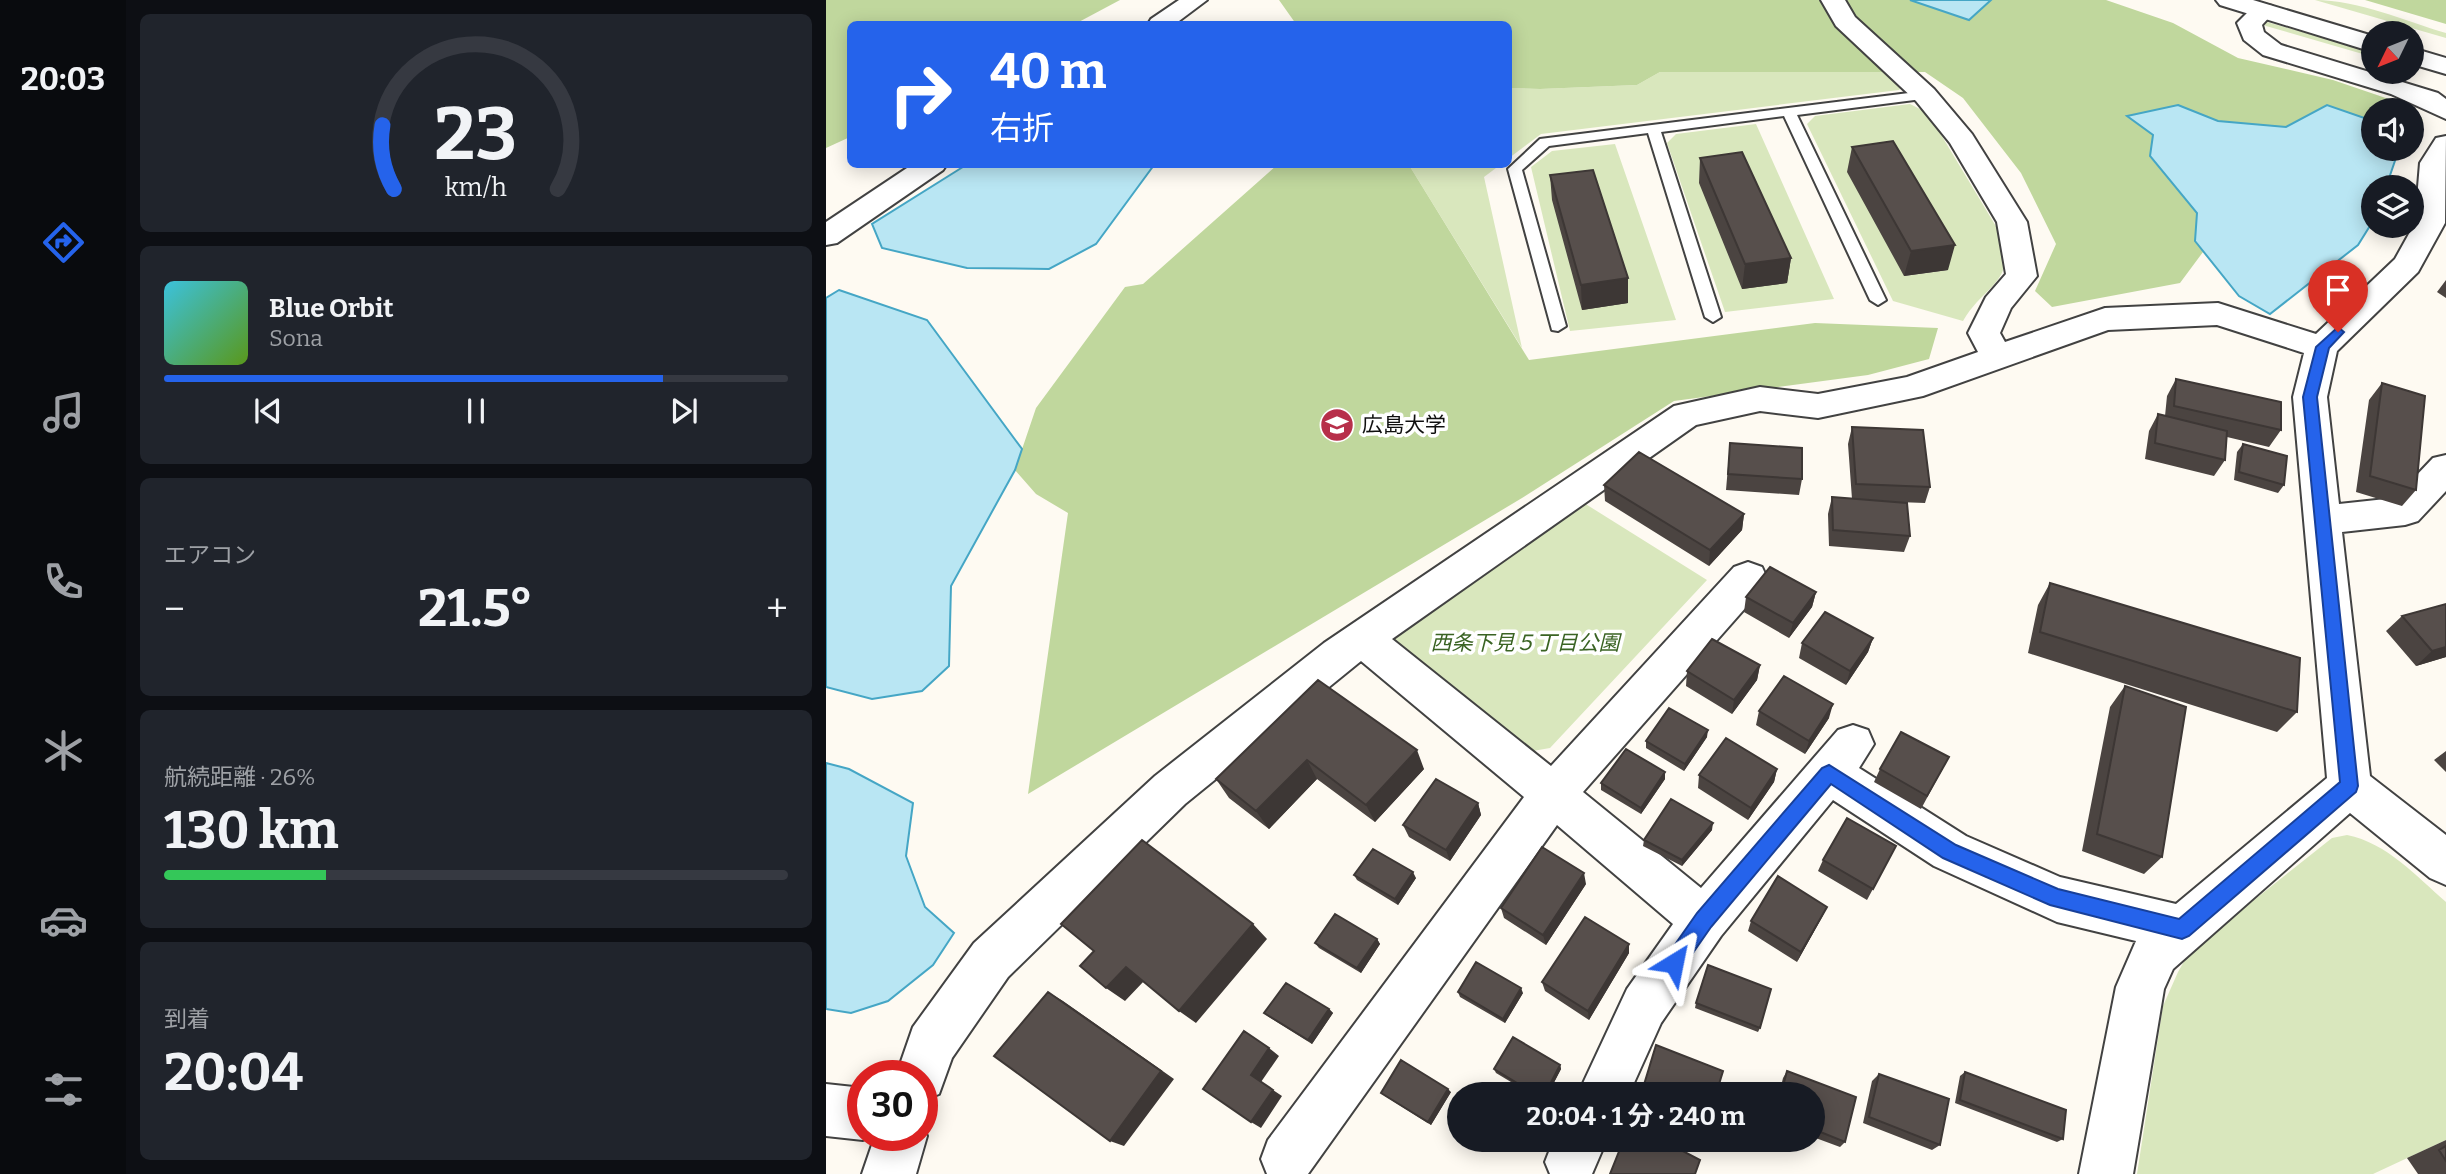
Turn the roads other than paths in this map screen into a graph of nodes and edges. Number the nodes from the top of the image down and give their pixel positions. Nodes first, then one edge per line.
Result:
1 (1195, 0) edge
2 (1833, 0) edge
3 (2228, 0) edge
4 (2274, 5) edge
5 (1164, 21) edge
6 (2361, 25) edge
7 (2361, 39) edge
8 (2424, 41) edge
9 (2446, 47) edge
10 (2424, 60) edge
11 (2446, 66) edge
12 (1924, 95) junction
13 (2446, 111) edge
14 (1789, 112) junction
15 (1653, 129) junction
16 (2446, 144) edge
17 (927, 168) edge
18 (826, 236) edge
19 (1878, 300) dead end
20 (1713, 317) dead end
21 (1558, 326) dead end
22 (2322, 347) junction
23 (1997, 358) junction
24 (2446, 468) edge
25 (2321, 519) junction
26 (1748, 578) dead end
27 (1362, 638) junction
28 (2349, 786) junction
29 (1553, 794) junction
30 (2446, 863) edge
31 (1704, 920) junction
32 (2182, 929) junction
33 (926, 1060) edge
34 (1609, 1082) edge
35 (826, 1110) edge
36 (847, 1112) edge
37 (896, 1151) edge
38 (1286, 1159) dead end
39 (888, 1174) edge
40 (2106, 1174) edge

1 - 5 street
2 - 12 street
3 - 4 street
4 - 6 street
4 - 7 street
4 - 13 street
8 - 9 street
10 - 11 street
12 - 14 lane
12 - 23 street
14 - 15 lane
14 - 19 lane
15 - 20 lane
15 - 21 lane
16 - 22 street
17 - 18 street
22 - 23 street
22 - 25 street
23 - 27 street
24 - 25 street
25 - 28 street
26 - 29 street
27 - 29 street
27 - 33 street
28 - 30 street
28 - 32 street
29 - 31 street
29 - 38 street
31 - 32 street
31 - 34 street
32 - 40 street
35 - 36 street
37 - 39 street

